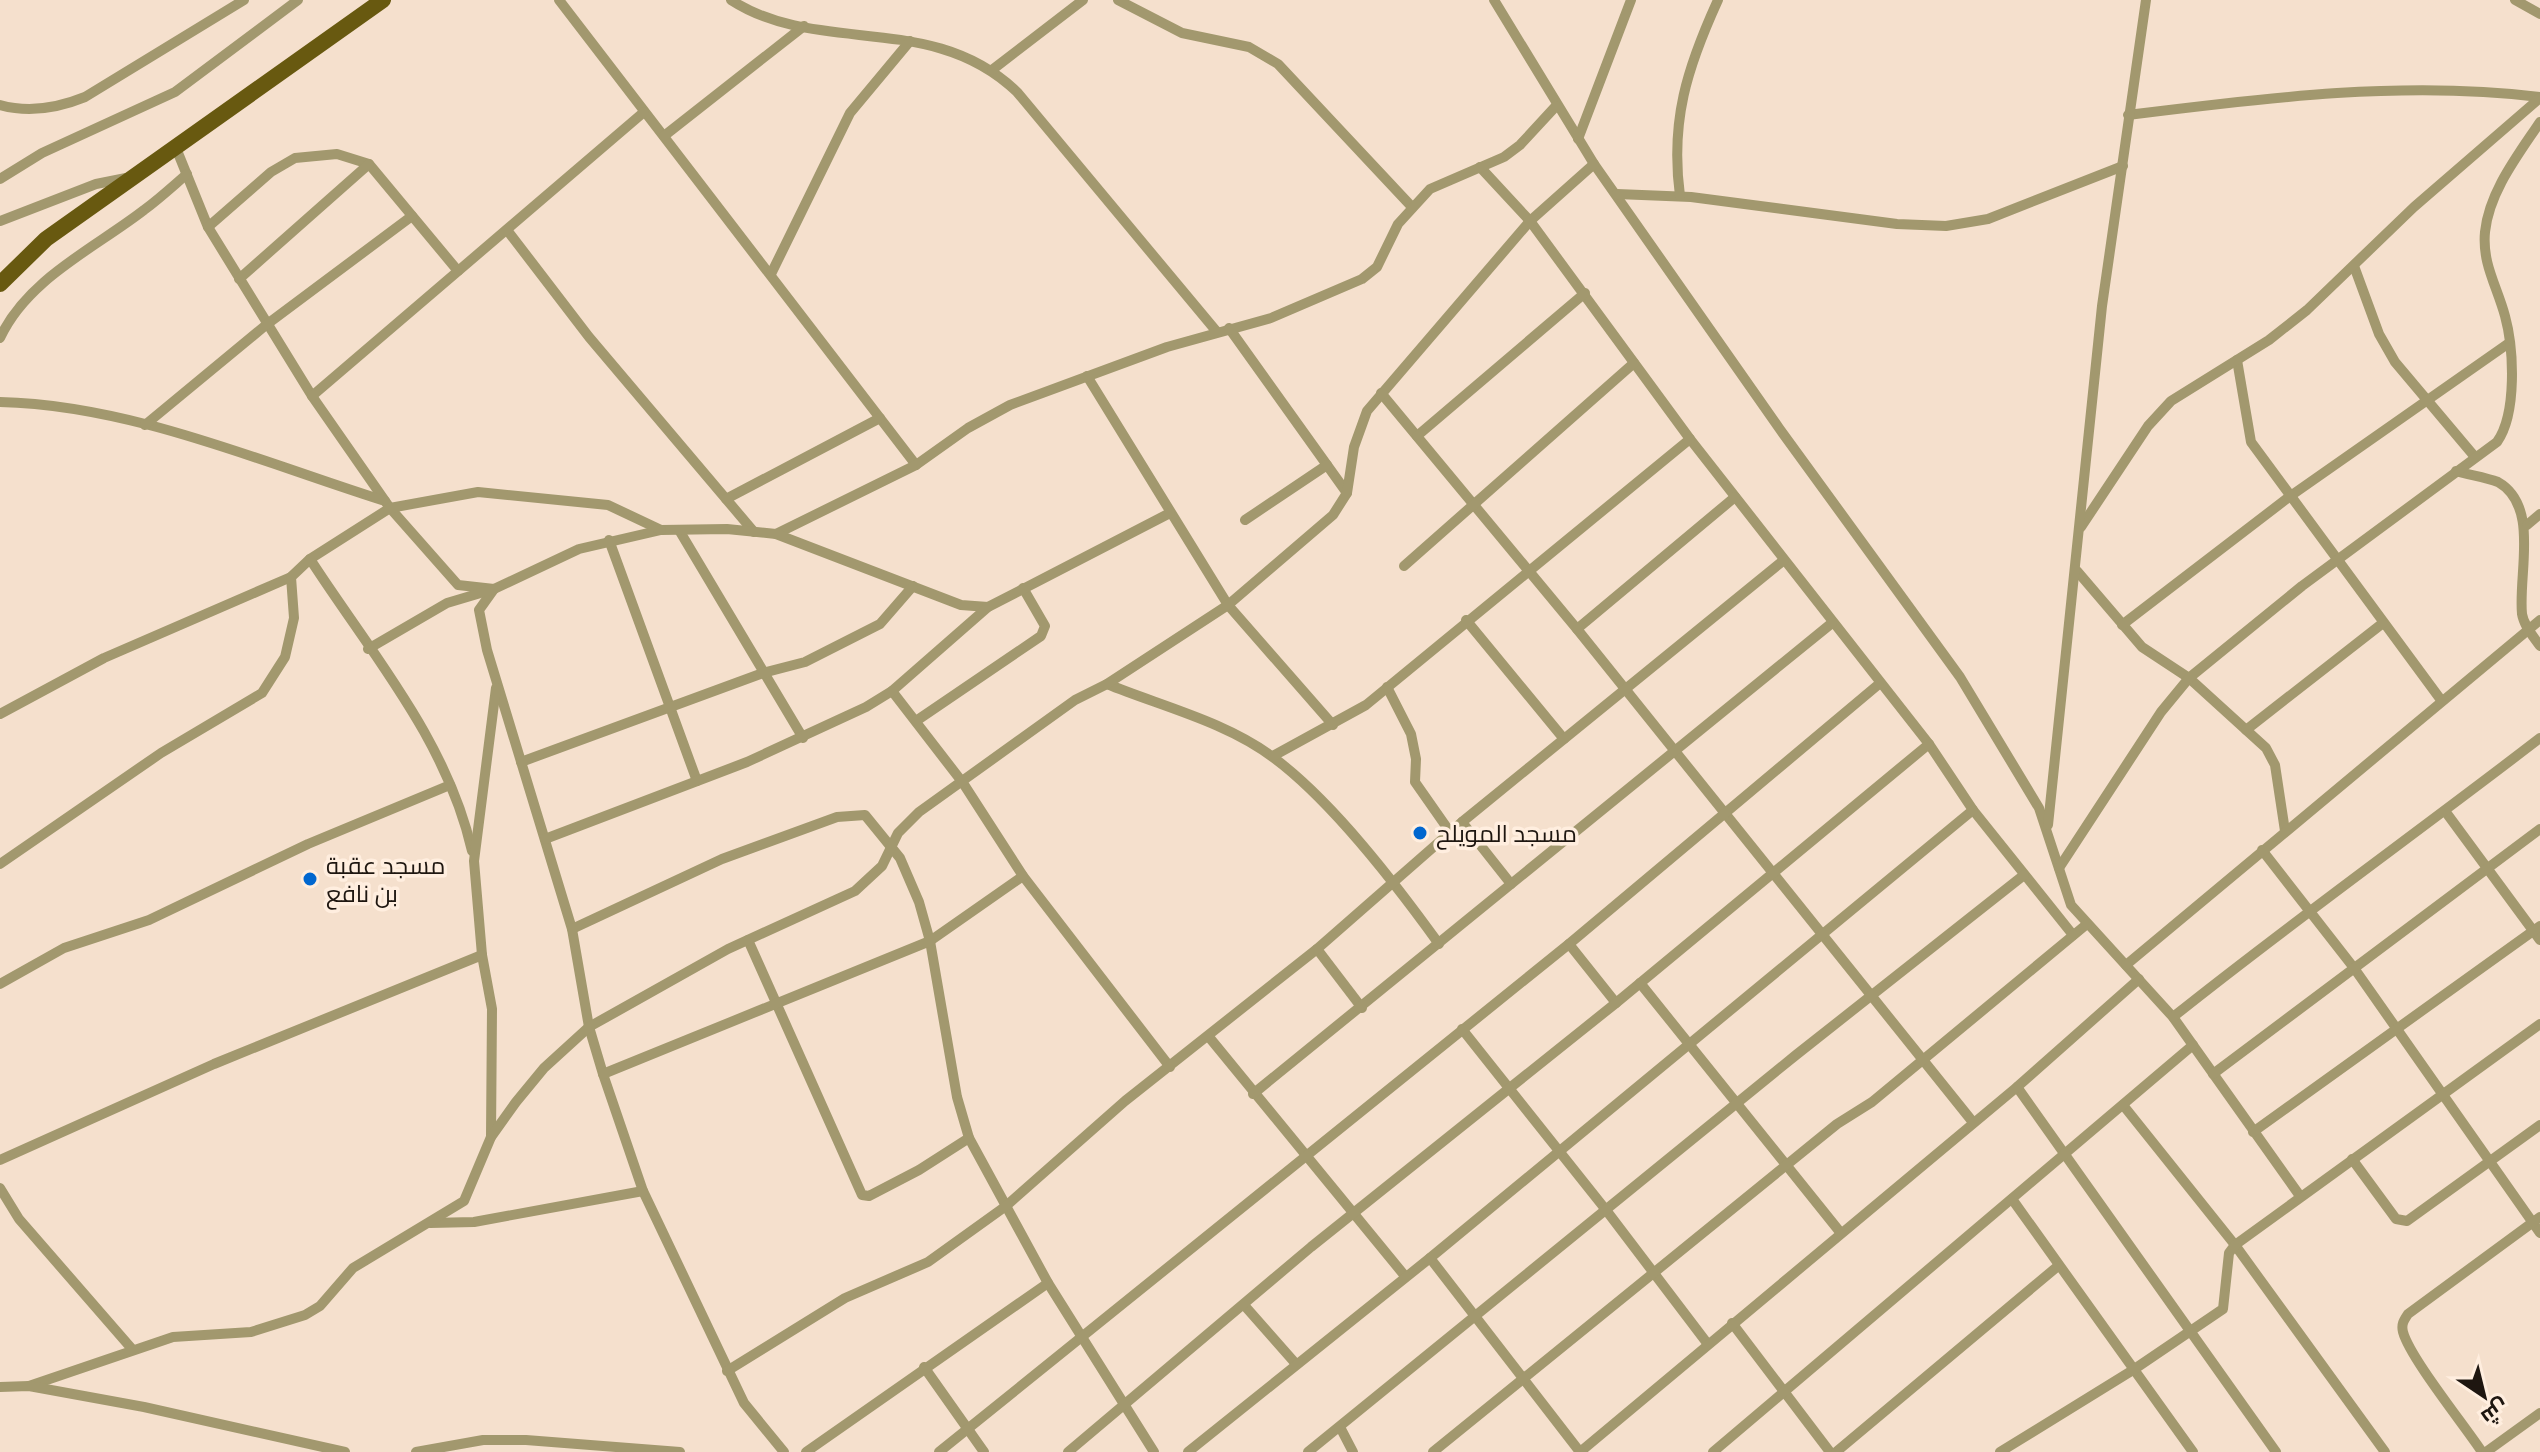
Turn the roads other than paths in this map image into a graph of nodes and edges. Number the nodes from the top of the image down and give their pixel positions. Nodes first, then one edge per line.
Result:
1 (244, 0) edge
2 (298, 0) edge
3 (383, 0) edge
4 (559, 0) edge
5 (731, 0) edge
6 (1083, 0) edge
7 (1118, 0) edge
8 (1494, 0) edge
9 (1631, 0) edge
10 (1718, 0) edge
11 (2146, 0) edge
12 (2515, 0) edge
13 (2540, 14) edge
14 (804, 26) junction
15 (910, 41) junction
16 (992, 70) junction
17 (2540, 98) edge
18 (0, 105) edge
19 (1556, 106) junction
20 (644, 112) junction
21 (2128, 115) junction
22 (2540, 122) edge
23 (664, 136) junction
24 (1578, 139) junction
25 (176, 148) junction
26 (369, 164) junction
27 (1594, 164) junction
28 (2123, 166) junction
29 (1480, 167) junction
30 (187, 174) junction
31 (132, 178) junction
32 (0, 179) edge
33 (1617, 194) junction
34 (1680, 196) junction
35 (1412, 207) junction
36 (412, 216) junction
37 (0, 221) edge
38 (1530, 221) junction
39 (208, 227) junction
40 (507, 230) junction
41 (2354, 266) junction
42 (458, 271) junction
43 (771, 274) junction
44 (239, 279) junction
45 (0, 284) edge
46 (1585, 293) junction
47 (266, 325) junction
48 (1229, 328) junction
49 (1217, 332) junction
50 (0, 338) edge
51 (2509, 343) junction
52 (2237, 360) junction
53 (1634, 363) junction
54 (1087, 376) junction
55 (1381, 393) junction
56 (312, 396) junction
57 (2425, 399) junction
58 (0, 402) edge
59 (880, 418) junction
60 (145, 425) junction
61 (1417, 436) junction
62 (1690, 439) junction
63 (2475, 457) junction
64 (916, 465) junction
65 (1327, 465) junction
66 (2456, 471) junction
67 (1347, 493) junction
68 (1735, 497) junction
69 (2289, 497) junction
70 (726, 499) junction
71 (388, 505) junction
72 (1472, 505) junction
73 (1170, 513) junction
74 (2540, 514) edge
75 (1245, 520) dead end
76 (2527, 525) junction
77 (661, 530) junction
78 (679, 530) junction
79 (2079, 530) junction
80 (754, 532) junction
81 (776, 534) junction
82 (609, 540) junction
83 (310, 559) junction
84 (1784, 560) junction
85 (2335, 560) junction
86 (1404, 566) dead end
87 (1528, 569) junction
88 (2077, 571) junction
89 (291, 577) junction
90 (913, 586) junction
91 (1023, 588) junction
92 (494, 589) junction
93 (1228, 605) junction
94 (988, 607) junction
95 (1466, 620) junction
96 (2540, 620) edge
97 (1832, 623) junction
98 (2383, 623) junction
99 (2122, 625) junction
100 (1577, 629) junction
101 (2528, 630) junction
102 (2540, 646) edge
103 (368, 649) junction
104 (763, 673) junction
105 (2189, 678) junction
106 (497, 682) junction
107 (1107, 684) junction
108 (1879, 684) junction
109 (1387, 687) junction
110 (1623, 690) junction
111 (892, 691) junction
112 (2441, 700) junction
113 (670, 707) junction
114 (0, 714) edge
115 (916, 721) junction
116 (1333, 725) junction
117 (2246, 730) junction
118 (803, 738) junction
119 (2540, 738) edge
120 (1564, 739) junction
121 (1929, 744) junction
122 (1674, 752) junction
123 (1273, 756) junction
124 (521, 762) junction
125 (697, 781) junction
126 (963, 783) junction
127 (450, 785) junction
128 (1973, 810) junction
129 (2445, 811) junction
130 (1723, 813) junction
131 (1462, 822) junction
132 (2048, 827) junction
133 (2540, 829) edge
134 (2285, 831) junction
135 (1450, 832) junction
136 (545, 839) junction
137 (891, 845) junction
138 (2262, 850) junction
139 (474, 861) junction
140 (0, 864) edge
141 (2487, 867) junction
142 (2059, 868) junction
143 (1771, 873) junction
144 (2024, 875) junction
145 (1023, 876) junction
146 (1395, 883) junction
147 (1511, 884) junction
148 (2310, 909) junction
149 (2087, 924) junction
150 (572, 929) junction
151 (2538, 932) edge
152 (1819, 935) junction
153 (2073, 935) junction
154 (748, 940) junction
155 (930, 941) junction
156 (1439, 944) junction
157 (1569, 944) junction
158 (1317, 949) junction
159 (482, 955) junction
160 (2126, 965) junction
161 (2354, 968) junction
162 (2139, 979) junction
163 (1640, 983) junction
164 (0, 984) edge
165 (1869, 997) junction
166 (1616, 1003) junction
167 (776, 1004) junction
168 (1362, 1008) junction
169 (2173, 1017) junction
170 (2540, 1024) edge
171 (589, 1027) junction
172 (1462, 1029) junction
173 (2397, 1030) junction
174 (1209, 1037) junction
175 (1690, 1045) junction
176 (2193, 1045) junction
177 (1921, 1058) junction
178 (1170, 1067) junction
179 (603, 1074) junction
180 (2213, 1074) junction
181 (2017, 1087) junction
182 (1508, 1090) junction
183 (1253, 1094) junction
184 (2442, 1094) junction
185 (1737, 1105) junction
186 (2123, 1105) junction
187 (1972, 1121) junction
188 (2540, 1125) edge
189 (2253, 1132) junction
190 (491, 1137) junction
191 (969, 1138) junction
192 (1557, 1150) junction
193 (2065, 1154) junction
194 (1307, 1156) junction
195 (2352, 1159) junction
196 (0, 1160) edge
197 (2490, 1163) junction
198 (1788, 1166) junction
199 (0, 1188) edge
200 (643, 1191) junction
201 (2300, 1196) junction
202 (2012, 1199) junction
203 (1006, 1206) junction
204 (1606, 1210) junction
205 (1355, 1215) junction
206 (2536, 1220) edge
207 (424, 1223) junction
208 (1840, 1232) junction
209 (2540, 1233) edge
210 (2235, 1245) junction
211 (1430, 1258) junction
212 (2058, 1266) junction
213 (1654, 1274) junction
214 (1405, 1276) junction
215 (1048, 1283) junction
216 (1244, 1305) junction
217 (1475, 1317) junction
218 (1732, 1323) junction
219 (2188, 1332) junction
220 (1083, 1337) junction
221 (1707, 1343) junction
222 (132, 1349) junction
223 (1296, 1364) junction
224 (924, 1367) junction
225 (2133, 1370) junction
226 (727, 1371) junction
227 (1523, 1378) junction
228 (29, 1386) junction
229 (0, 1387) edge
230 (1784, 1392) junction
231 (1127, 1405) junction
232 (2540, 1413) edge
233 (1340, 1427) junction
234 (968, 1429) junction
235 (319, 1450) edge
236 (2189, 1451) edge
237 (345, 1452) edge
238 (416, 1452) edge
239 (680, 1452) edge
240 (784, 1452) edge
241 (806, 1452) edge
242 (939, 1452) edge
243 (984, 1452) edge
244 (1068, 1452) edge
245 (1154, 1452) edge
246 (1188, 1452) edge
247 (1308, 1452) edge
248 (1353, 1452) edge
249 (1433, 1452) edge
250 (1580, 1452) edge
251 (1713, 1452) edge
252 (1830, 1452) edge
253 (1836, 1452) edge
254 (2000, 1452) edge
255 (2276, 1452) edge
256 (2385, 1452) edge
257 (2484, 1452) edge

1 - 18 street
2 - 32 street
3 - 25 main road
4 - 20 street
5 - 14 street
6 - 16 street
7 - 35 street
8 - 19 street
9 - 24 street
10 - 34 street
11 - 21 street
12 - 13 street
14 - 15 street
14 - 23 street
15 - 16 street
15 - 43 street
16 - 49 street
17 - 21 street
17 - 41 street
19 - 24 street
19 - 29 street
20 - 23 street
20 - 40 street
21 - 28 street
22 - 51 street
23 - 43 street
24 - 27 street
25 - 30 street
25 - 31 main road
26 - 36 street
26 - 39 street
26 - 44 street
27 - 33 street
27 - 38 street
28 - 34 street
28 - 79 street
29 - 35 street
29 - 38 street
30 - 39 street
30 - 50 street
31 - 37 street
31 - 45 main road
33 - 34 street
33 - 132 street
35 - 48 street
36 - 42 street
36 - 47 street
38 - 46 street
38 - 55 street
39 - 44 street
40 - 42 street
40 - 70 street
41 - 52 street
41 - 57 street
42 - 56 street
43 - 59 street
44 - 47 street
46 - 53 street
46 - 61 street
47 - 56 street
47 - 60 street
48 - 49 street
48 - 65 street
49 - 54 street
51 - 57 street
51 - 63 street
52 - 69 street
52 - 79 street
53 - 62 street
53 - 72 street
54 - 64 street
54 - 73 street
55 - 61 street
55 - 67 street
56 - 71 street
57 - 63 street
57 - 69 street
58 - 60 street
59 - 64 street
59 - 70 street
60 - 71 street
61 - 72 street
62 - 68 street
62 - 87 street
63 - 66 street
64 - 81 street
65 - 67 street
65 - 75 street
66 - 76 street
66 - 85 street
67 - 93 street
68 - 84 street
68 - 100 street
69 - 85 street
69 - 99 street
70 - 80 street
71 - 77 street
71 - 83 street
71 - 92 street
72 - 86 street
72 - 87 street
73 - 91 street
73 - 93 street
74 - 76 street
76 - 101 street
77 - 78 street
77 - 82 street
78 - 80 street
78 - 104 street
79 - 88 street
80 - 81 street
81 - 90 street
82 - 92 street
82 - 113 street
83 - 89 street
83 - 103 street
84 - 97 street
84 - 110 street
85 - 98 street
85 - 105 street
87 - 95 street
87 - 100 street
88 - 99 street
88 - 132 street
89 - 114 street
89 - 140 street
90 - 94 street
90 - 104 street
91 - 94 street
91 - 115 street
92 - 103 street
92 - 106 street
93 - 107 street
93 - 116 street
94 - 111 street
95 - 109 street
95 - 120 street
96 - 101 street
97 - 108 street
97 - 122 street
98 - 112 street
98 - 117 street
99 - 105 street
100 - 110 street
101 - 102 street
101 - 112 street
103 - 127 street
104 - 113 street
104 - 118 street
105 - 117 street
105 - 142 street
106 - 124 street
106 - 139 street
107 - 123 street
107 - 126 street
108 - 121 street
108 - 130 street
109 - 116 street
109 - 135 street
110 - 120 street
110 - 122 street
111 - 115 street
111 - 118 street
112 - 134 street
113 - 124 street
113 - 125 street
115 - 126 street
116 - 123 street
117 - 134 street
118 - 125 street
119 - 129 street
120 - 131 street
121 - 128 street
121 - 143 street
122 - 130 street
122 - 147 street
123 - 146 street
124 - 136 street
125 - 136 street
126 - 137 street
126 - 145 street
127 - 139 street
127 - 164 street
128 - 144 street
128 - 152 street
129 - 141 street
129 - 148 street
130 - 143 street
130 - 157 street
131 - 135 street
131 - 147 street
132 - 142 street
133 - 141 street
134 - 138 street
135 - 146 street
136 - 150 street
137 - 150 street
137 - 154 street
137 - 155 street
138 - 148 street
138 - 160 street
139 - 159 street
141 - 151 street
141 - 161 street
142 - 149 street
143 - 152 street
143 - 163 street
144 - 153 street
144 - 165 street
145 - 155 street
145 - 178 street
146 - 156 street
146 - 158 street
147 - 156 street
148 - 161 street
148 - 169 street
149 - 153 street
149 - 160 street
150 - 171 street
151 - 173 street
152 - 165 street
152 - 175 street
153 - 177 street
154 - 167 street
154 - 171 street
155 - 167 street
155 - 191 street
156 - 168 street
157 - 166 street
157 - 172 street
158 - 168 street
158 - 174 street
159 - 190 street
159 - 196 street
160 - 162 street
161 - 173 street
161 - 180 street
162 - 169 street
162 - 181 street
163 - 166 street
163 - 175 street
165 - 177 street
165 - 185 street
166 - 182 street
167 - 179 street
167 - 191 street
168 - 183 street
169 - 176 street
170 - 184 street
171 - 179 street
171 - 190 street
172 - 182 street
172 - 194 street
173 - 184 street
173 - 189 street
174 - 178 street
174 - 183 street
175 - 185 street
175 - 192 street
176 - 180 street
176 - 186 street
177 - 187 street
177 - 198 street
178 - 203 street
179 - 200 street
180 - 189 street
181 - 187 street
181 - 193 street
182 - 192 street
182 - 205 street
183 - 194 street
184 - 195 street
184 - 197 street
185 - 198 street
185 - 204 street
186 - 193 street
186 - 210 street
187 - 208 street
188 - 197 street
189 - 201 street
190 - 207 street
191 - 203 street
192 - 204 street
192 - 211 street
193 - 202 street
193 - 219 street
194 - 205 street
194 - 220 street
195 - 197 street
195 - 201 street
197 - 206 street
198 - 208 street
198 - 213 street
199 - 222 street
200 - 207 street
200 - 226 street
201 - 210 street
202 - 212 street
202 - 230 street
203 - 215 street
203 - 226 street
204 - 213 street
204 - 217 street
205 - 214 street
205 - 216 street
206 - 209 street
206 - 257 street
207 - 222 street
208 - 218 street
210 - 219 street
210 - 256 street
211 - 214 street
211 - 217 street
212 - 225 street
212 - 253 street
213 - 221 street
213 - 227 street
214 - 223 street
215 - 220 street
215 - 224 street
216 - 223 street
216 - 231 street
217 - 227 street
217 - 233 street
218 - 221 street
218 - 230 street
219 - 225 street
219 - 255 street
220 - 231 street
220 - 234 street
221 - 250 street
222 - 228 street
223 - 246 street
224 - 234 street
224 - 241 street
225 - 236 street
225 - 254 street
226 - 240 street
227 - 249 street
227 - 250 street
228 - 229 street
228 - 235 street
230 - 251 street
230 - 252 street
231 - 244 street
231 - 245 street
232 - 257 street
233 - 247 street
233 - 248 street
234 - 242 street
234 - 243 street
235 - 237 street
238 - 239 street

